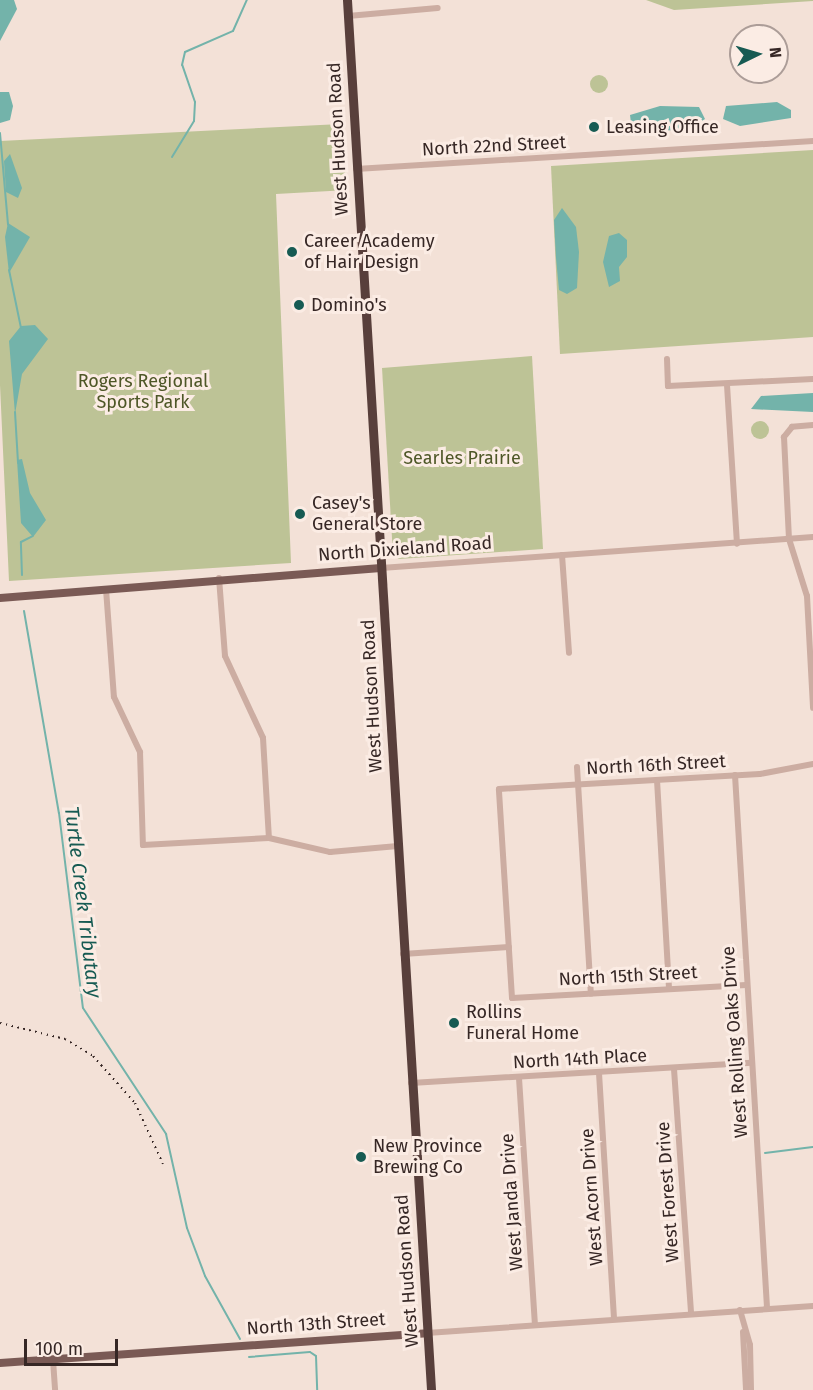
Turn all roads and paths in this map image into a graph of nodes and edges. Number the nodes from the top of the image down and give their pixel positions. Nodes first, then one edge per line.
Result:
1 (347, 0) edge
2 (438, 8) dead end
3 (348, 16) junction
4 (813, 141) edge
5 (356, 169) junction
6 (667, 359) dead end
7 (813, 379) edge
8 (727, 385) junction
9 (813, 425) edge
10 (813, 537) edge
11 (789, 539) junction
12 (737, 544) junction
13 (562, 555) junction
14 (381, 568) junction
15 (219, 578) junction
16 (106, 589) junction
17 (810, 596) edge
18 (0, 598) edge
19 (569, 653) dead end
20 (812, 673) edge
21 (813, 708) edge
22 (813, 764) edge
23 (577, 767) dead end
24 (735, 775) junction
25 (657, 780) junction
26 (578, 784) junction
27 (269, 838) junction
28 (398, 846) junction
29 (509, 947) junction
30 (403, 954) junction
31 (746, 985) junction
32 (669, 989) junction
33 (591, 994) junction
34 (751, 1063) junction
35 (674, 1069) junction
36 (599, 1073) junction
37 (519, 1078) junction
38 (411, 1083) junction
39 (813, 1306) edge
40 (767, 1307) junction
41 (740, 1310) junction
42 (691, 1313) junction
43 (614, 1318) junction
44 (535, 1324) junction
45 (743, 1332) junction
46 (427, 1333) junction
47 (53, 1360) junction
48 (0, 1363) edge
49 (55, 1390) edge
50 (431, 1390) edge
51 (746, 1390) edge
52 (751, 1390) edge

1 - 3 highway, West Hudson Road
2 - 3 street
3 - 5 highway, West Hudson Road
4 - 5 street, North 22nd Street
5 - 14 highway, West Hudson Road
6 - 8 street
7 - 8 street
8 - 12 street
9 - 11 street
10 - 11 street, North Dixieland Road
11 - 12 street, North Dixieland Road
11 - 17 street
12 - 13 street, North Dixieland Road
13 - 14 street, North Dixieland Road
13 - 19 street
14 - 15 main road, North Dixieland Road
14 - 28 highway, West Hudson Road
15 - 16 main road, North Dixieland Road
15 - 27 street
16 - 18 main road, North Dixieland Road
16 - 27 street
17 - 20 street
20 - 21 street
22 - 24 street, North 16th Street
23 - 26 street
24 - 25 street, North 16th Street
24 - 31 street, West Rolling Oaks Drive
25 - 26 street, North 16th Street
25 - 32 street
26 - 29 street, North 16th Street
26 - 33 street
27 - 28 street
28 - 30 highway, West Hudson Road
29 - 30 street
29 - 33 street, North 15th Street
30 - 38 highway, West Hudson Road
31 - 32 street, North 15th Street
31 - 34 street, West Rolling Oaks Drive
32 - 33 street, North 15th Street
34 - 35 street, North 14th Place
34 - 40 street, West Rolling Oaks Drive
35 - 36 street, North 14th Place
35 - 42 street, West Forest Drive
36 - 37 street, North 14th Place
36 - 43 street, West Acorn Drive
37 - 38 street, North 14th Place
37 - 44 street, West Janda Drive
38 - 46 highway, West Hudson Road
39 - 40 street, North 13th Street
40 - 41 street, North 13th Street
41 - 42 street, North 13th Street
41 - 45 street
42 - 43 street, North 13th Street
43 - 44 street, North 13th Street
44 - 46 street, North 13th Street
45 - 51 street
45 - 52 street
46 - 47 main road, North 13th Street
46 - 50 highway, West Hudson Road
47 - 48 main road, North 13th Street
47 - 49 street

